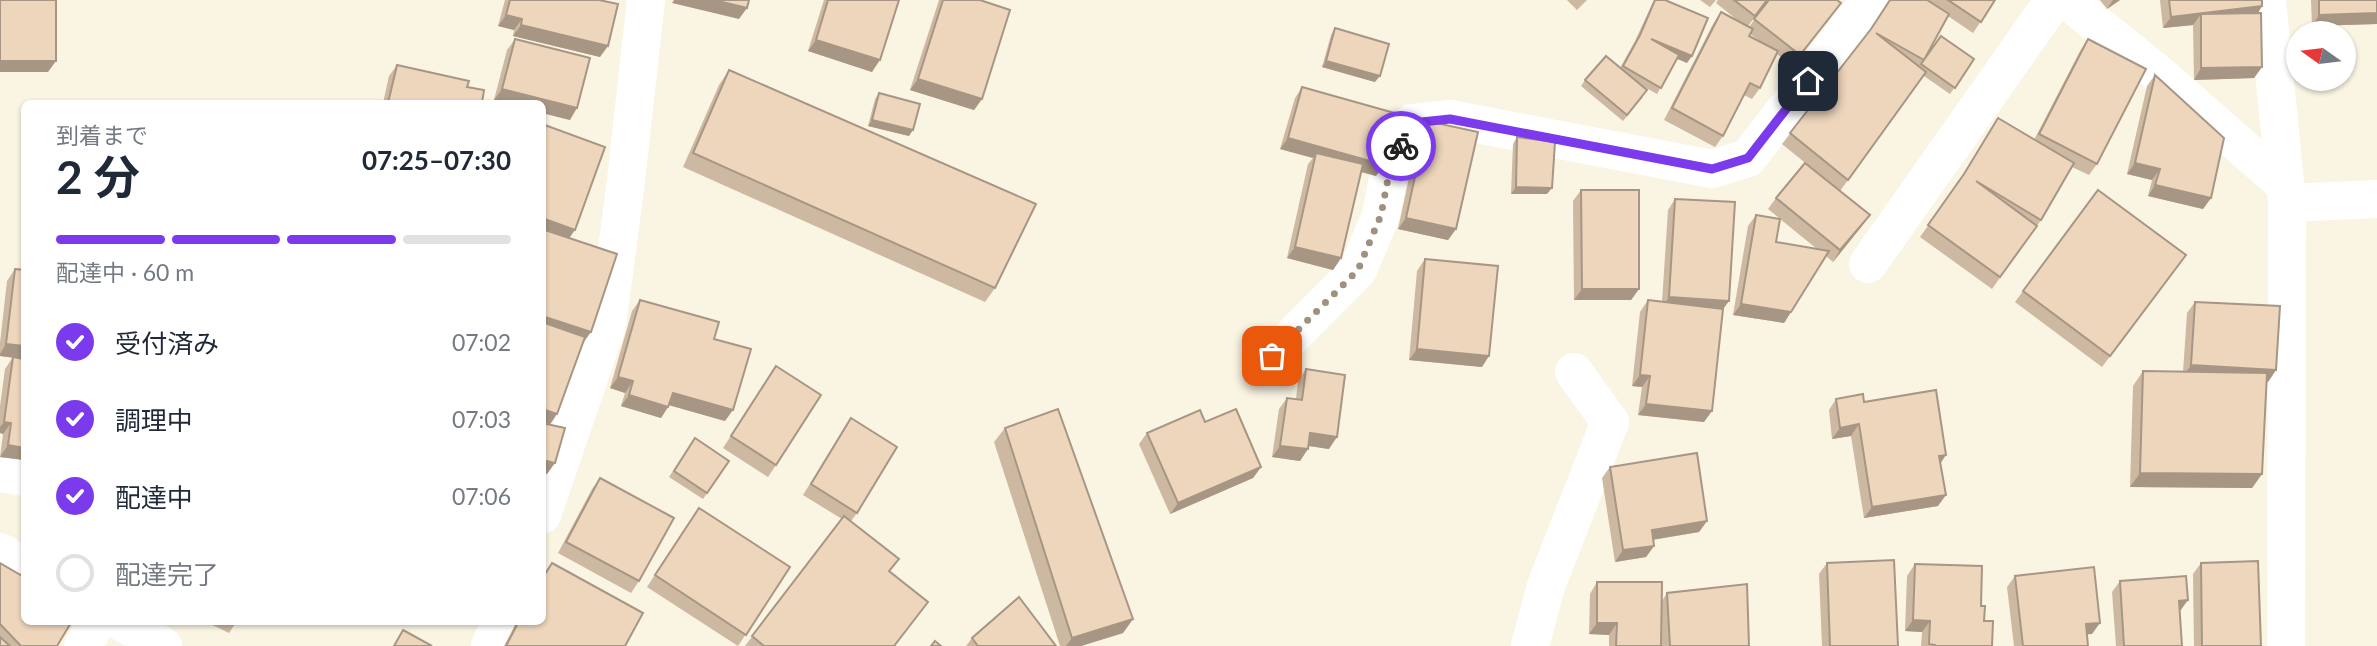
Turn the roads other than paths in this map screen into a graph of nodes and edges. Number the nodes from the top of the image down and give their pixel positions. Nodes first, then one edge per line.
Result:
1 (646, 0) edge
2 (1870, 0) edge
3 (2054, 0) edge
4 (2067, 0) edge
5 (2267, 0) edge
6 (2286, 194) junction
7 (2377, 199) edge
8 (1868, 264) dead end
9 (1272, 356) dead end
10 (1574, 372) dead end
11 (0, 473) edge
12 (21, 476) edge
13 (546, 503) edge
14 (0, 552) edge
15 (21, 564) edge
16 (95, 625) edge
17 (127, 625) edge
18 (499, 625) edge
19 (83, 646) edge
20 (163, 646) edge
21 (490, 646) edge
22 (1530, 646) edge
23 (2286, 646) edge

1 - 13 street
2 - 9 street
3 - 8 street
4 - 6 street
5 - 6 street
6 - 7 street
6 - 23 street
10 - 22 street
11 - 12 street
14 - 15 street
16 - 19 street
17 - 20 street
18 - 21 street

